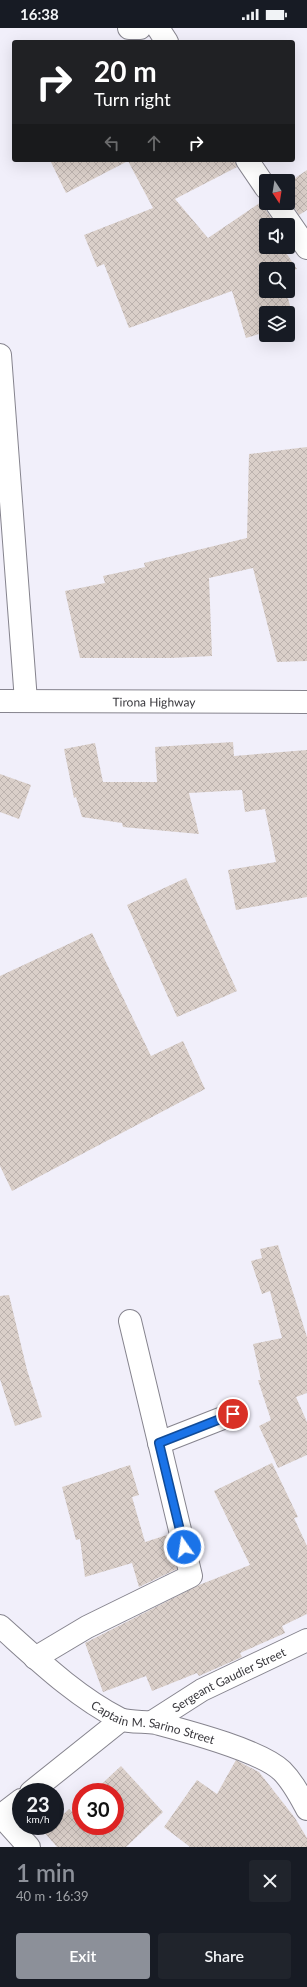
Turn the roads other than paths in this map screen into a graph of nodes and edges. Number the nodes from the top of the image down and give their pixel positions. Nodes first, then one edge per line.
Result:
1 (129, 28) edge
2 (140, 28) edge
3 (158, 28) edge
4 (166, 40) edge
5 (248, 162) edge
6 (259, 178) edge
7 (281, 210) edge
8 (307, 248) edge
9 (0, 355) edge
10 (0, 701) edge
11 (26, 701) junction
12 (307, 702) edge
13 (130, 1321) dead end
14 (233, 1414) dead end
15 (159, 1443) junction
16 (0, 1626) edge
17 (307, 1640) edge
18 (35, 1658) junction
19 (121, 1720) junction
20 (152, 1722) junction
21 (42, 1783) edge
22 (12, 1807) edge
23 (307, 1809) edge
24 (0, 1816) edge
25 (29, 1847) edge

1 - 2 street
3 - 4 street
5 - 6 street
7 - 8 street
9 - 11 street
10 - 11 street, Tirona Highway
11 - 12 street, Tirona Highway
13 - 15 street
14 - 15 street
15 - 18 street
16 - 18 street, Captain M. Sarino Street
17 - 20 street, Sergeant Gaudier Street
18 - 19 street, Captain M. Sarino Street
19 - 20 street, Captain M. Sarino Street
19 - 21 street
20 - 23 street, Captain M. Sarino Street
22 - 24 street
24 - 25 street

